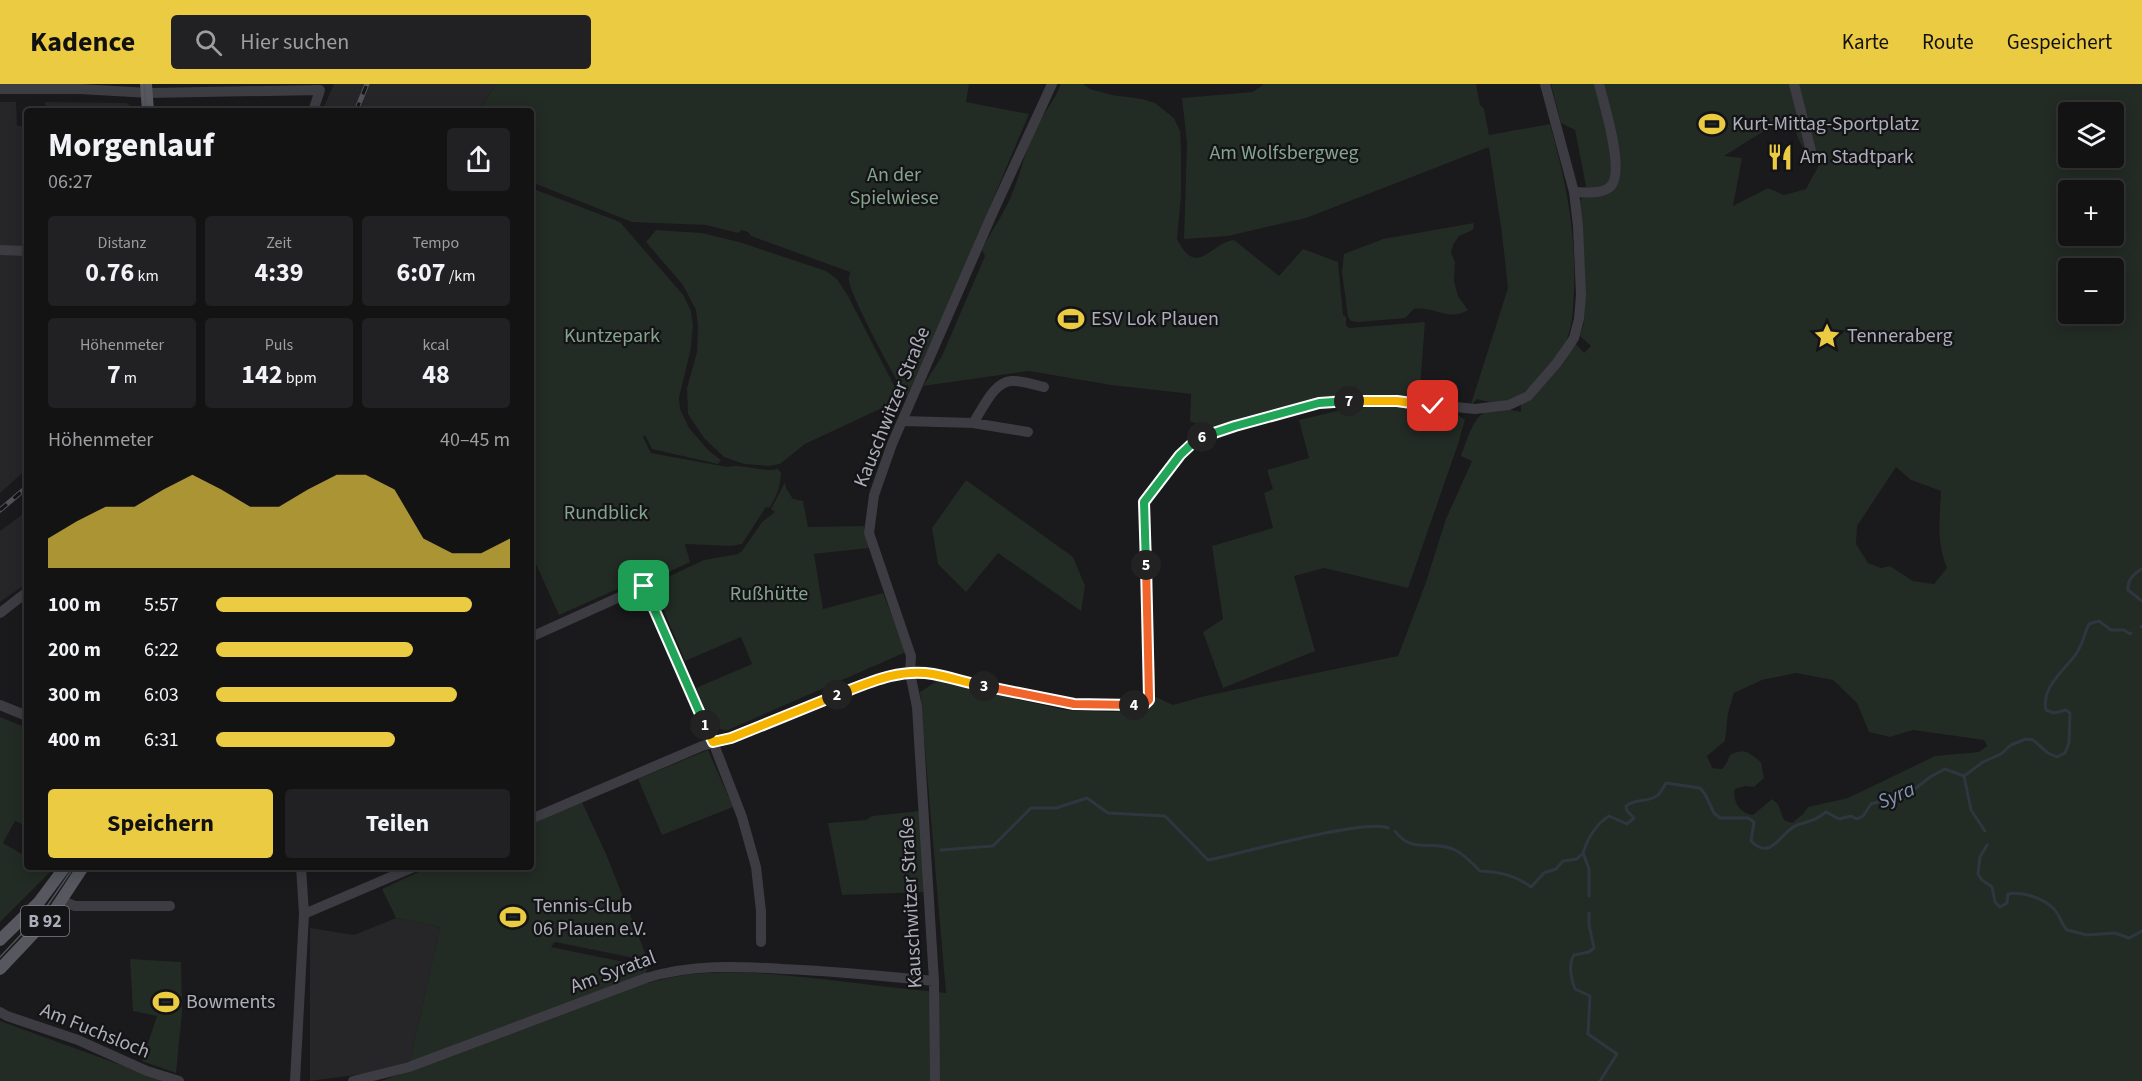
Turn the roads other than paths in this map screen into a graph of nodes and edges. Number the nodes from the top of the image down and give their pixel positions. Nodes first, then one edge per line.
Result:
1 (1052, 84) edge
2 (1545, 84) edge
3 (1599, 84) edge
4 (1794, 84) edge
5 (146, 88) edge
6 (0, 89) edge
7 (148, 108) edge
8 (314, 108) edge
9 (1811, 151) dead end
10 (1574, 192) junction
11 (0, 250) edge
12 (24, 251) edge
13 (1044, 387) dead end
14 (903, 421) junction
15 (973, 423) junction
16 (1028, 432) dead end
17 (24, 594) edge
18 (0, 613) edge
19 (534, 636) edge
20 (910, 673) junction
21 (0, 705) edge
22 (24, 715) edge
23 (713, 742) junction
24 (534, 818) edge
25 (63, 870) edge
26 (81, 870) edge
27 (302, 870) edge
28 (407, 870) edge
29 (62, 900) junction
30 (170, 906) dead end
31 (304, 914) junction
32 (0, 940) edge
33 (761, 942) dead end
34 (0, 969) edge
35 (934, 981) junction
36 (0, 1012) edge
37 (179, 1081) edge
38 (295, 1081) edge
39 (353, 1081) edge
40 (935, 1081) edge

1 - 14 street, Kauschwitzer Straße
2 - 10 street
3 - 10 street
4 - 9 street
5 - 6 street
5 - 7 main road
5 - 8 street
10 - 20 street
11 - 12 street
13 - 15 street
14 - 15 street
14 - 20 street, Kauschwitzer Straße
15 - 16 street
17 - 18 street
19 - 23 street
20 - 23 street
20 - 35 street, Kauschwitzer Straße
21 - 22 street
23 - 24 street
23 - 33 street
25 - 32 main road, B 92
26 - 29 main road, B 92
27 - 31 street
28 - 31 street
29 - 30 street
29 - 34 main road, B 92
31 - 38 street
35 - 39 street, Am Syratal
35 - 40 street, Kauschwitzer Straße
36 - 37 street, Am Fuchsloch

